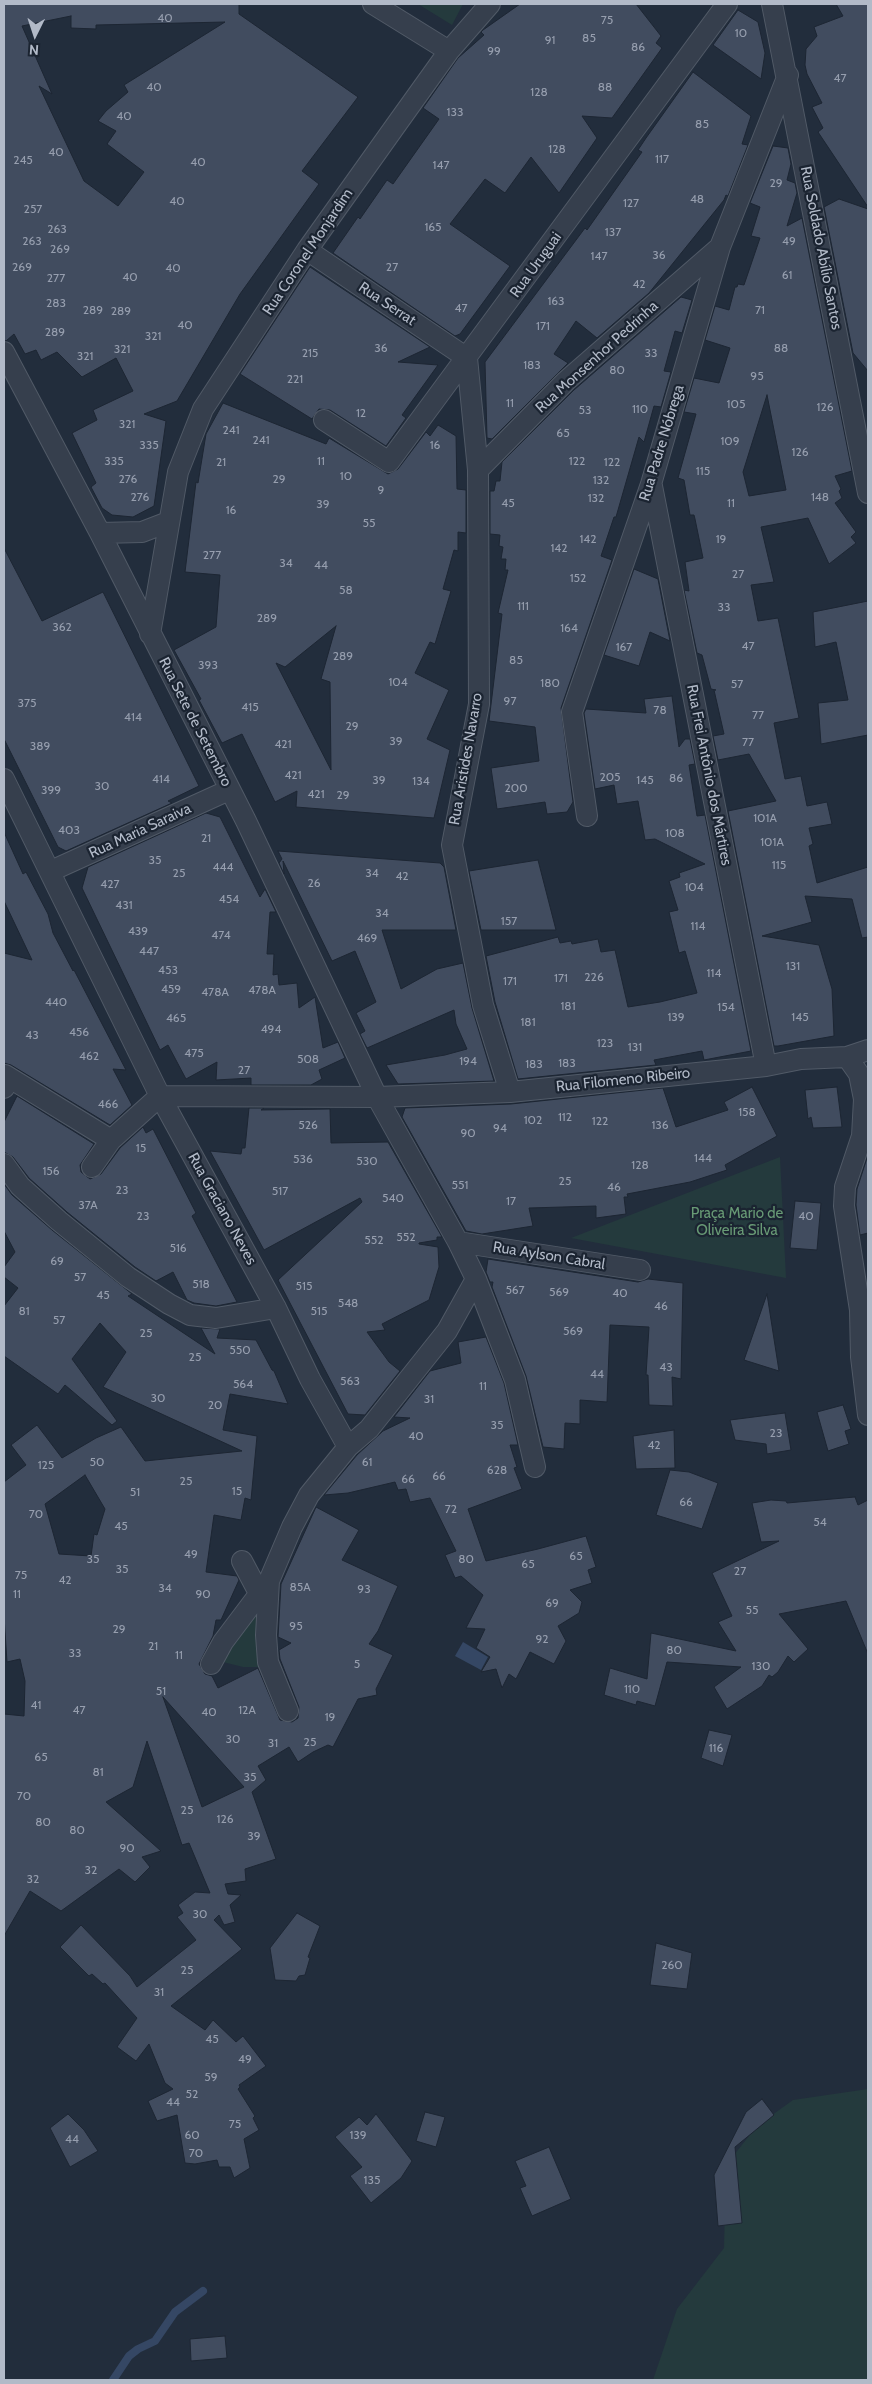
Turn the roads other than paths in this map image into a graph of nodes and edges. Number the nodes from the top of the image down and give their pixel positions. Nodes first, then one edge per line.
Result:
1 (373, 4) edge
2 (490, 4) edge
3 (727, 4) edge
4 (772, 4) edge
5 (449, 51) junction
6 (788, 75) junction
7 (720, 248) junction
8 (307, 250) junction
9 (4, 352) edge
10 (467, 358) junction
11 (324, 420) dead end
12 (478, 470) junction
13 (651, 484) junction
14 (868, 493) edge
15 (168, 522) junction
16 (100, 533) junction
17 (150, 634) junction
18 (4, 779) edge
19 (229, 790) junction
20 (588, 816) dead end
21 (51, 871) junction
22 (868, 1050) edge
23 (847, 1057) junction
24 (766, 1066) junction
25 (4, 1088) edge
26 (510, 1092) junction
27 (160, 1096) junction
28 (377, 1097) junction
29 (110, 1140) junction
30 (4, 1164) edge
31 (92, 1167) dead end
32 (458, 1242) junction
33 (640, 1270) dead end
34 (476, 1279) junction
35 (276, 1308) junction
36 (868, 1415) edge
37 (348, 1448) junction
38 (536, 1467) dead end
39 (242, 1561) dead end
40 (264, 1587) junction
41 (211, 1664) dead end
42 (288, 1711) dead end

1 - 5 street
2 - 5 street, Rua Coronel Monjardim
3 - 10 street, Rua Uruguai
4 - 6 street, Rua Soldado Abílio Santos
5 - 8 street, Rua Coronel Monjardim
6 - 7 street, Rua Padre Nóbrega
6 - 14 street, Rua Soldado Abílio Santos
7 - 12 street, Rua Monsenhor Pedrinha
7 - 13 street, Rua Padre Nóbrega
8 - 10 street, Rua Serrat
8 - 15 street, Rua Coronel Monjardim
9 - 16 street, Rua Sete de Setembro
10 - 11 street, Rua Uruguai
10 - 12 street, Rua Aristides Navarro
12 - 26 street, Rua Aristides Navarro
13 - 20 street, Rua Padre Nóbrega
13 - 24 street, Rua Frei Antônio dos Mártires
15 - 16 street
15 - 17 street, Rua Coronel Monjardim
16 - 17 street, Rua Sete de Setembro
17 - 19 street, Rua Sete de Setembro
18 - 21 street, Rua Graciano Neves
19 - 21 street, Rua Maria Saraiva
19 - 28 street, Rua Sete de Setembro
21 - 27 street, Rua Graciano Neves
22 - 23 street, Rua Filomeno Ribeiro
23 - 24 street, Rua Filomeno Ribeiro
23 - 36 street
24 - 26 street, Rua Filomeno Ribeiro
25 - 29 street
26 - 28 street, Rua Filomeno Ribeiro
27 - 28 street, Rua Filomeno Ribeiro
27 - 29 street
27 - 35 street, Rua Graciano Neves
28 - 32 street
29 - 31 street
30 - 35 street
32 - 33 street, Rua Aylson Cabral
32 - 34 street
34 - 37 street
34 - 38 street
35 - 37 street, Rua Graciano Neves
37 - 40 street
39 - 40 street
40 - 41 street
40 - 42 street

